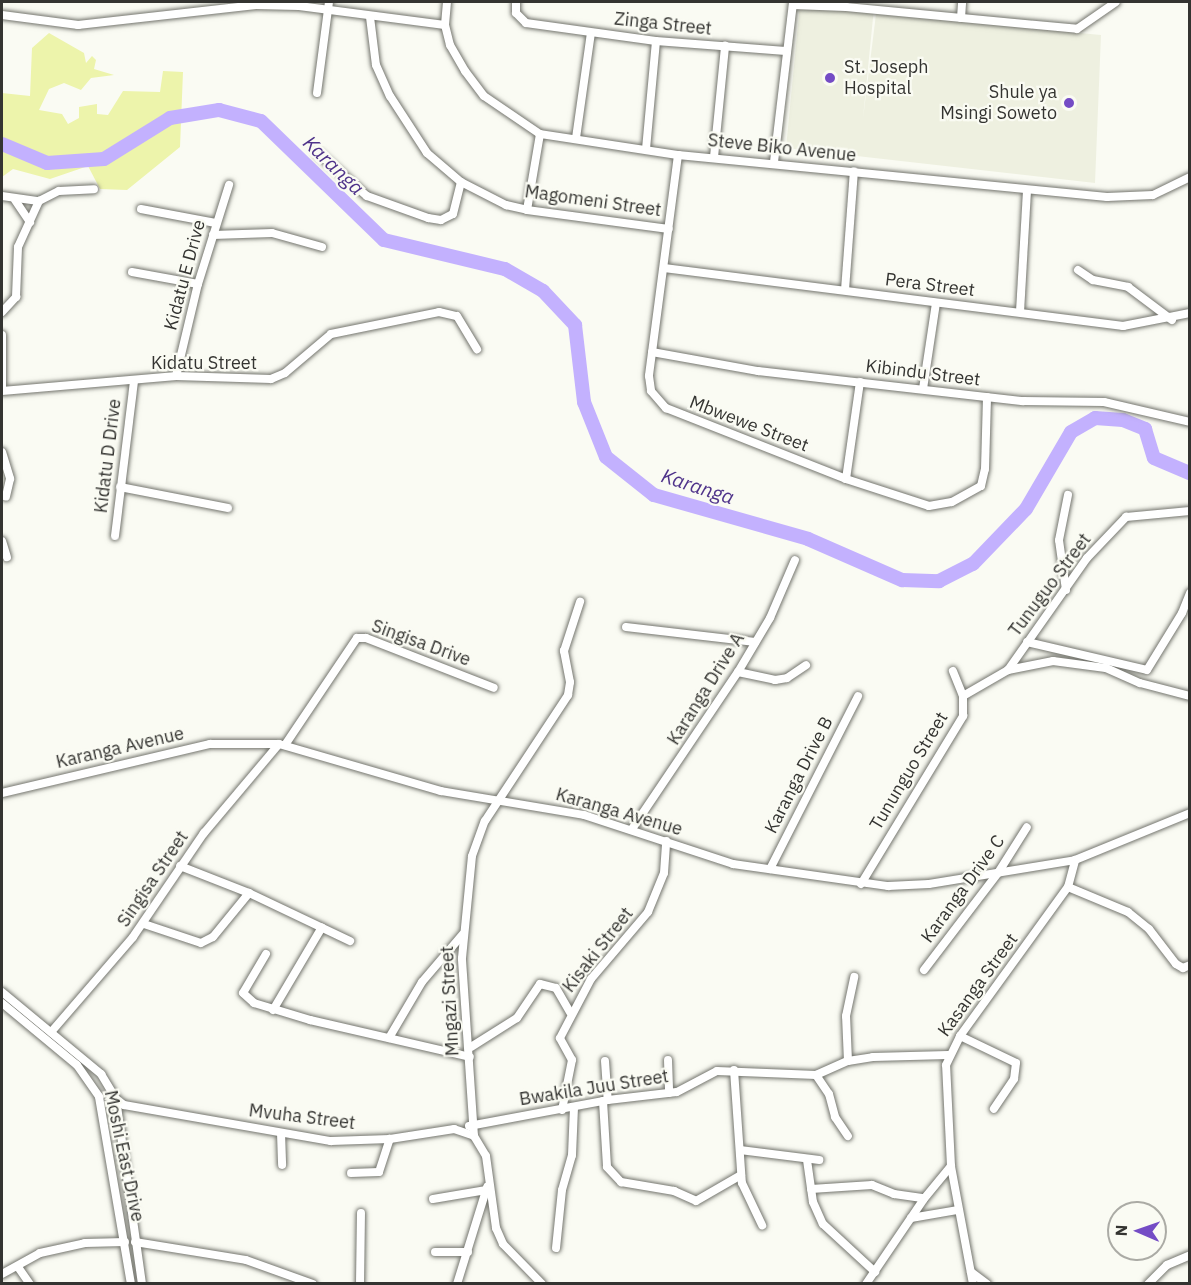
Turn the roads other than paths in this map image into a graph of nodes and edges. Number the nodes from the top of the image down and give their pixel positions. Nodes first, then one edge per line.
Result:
1 (447, 2) edge
2 (516, 2) edge
3 (962, 2) edge
4 (1116, 2) edge
5 (256, 3) edge
6 (793, 3) edge
7 (329, 5) edge
8 (2, 15) edge
9 (370, 17) junction
10 (961, 18) junction
11 (446, 25) junction
12 (591, 33) junction
13 (656, 41) junction
14 (725, 46) junction
15 (786, 51) junction
16 (317, 93) dead end
17 (540, 134) junction
18 (576, 138) junction
19 (646, 149) junction
20 (318, 153) dead end
21 (678, 155) junction
22 (714, 157) junction
23 (774, 162) junction
24 (854, 171) junction
25 (1190, 177) edge
26 (461, 182) junction
27 (230, 184) dead end
28 (94, 189) dead end
29 (1027, 192) junction
30 (2, 196) edge
31 (15, 200) junction
32 (39, 201) junction
33 (141, 209) dead end
34 (527, 210) junction
35 (30, 222) junction
36 (216, 223) junction
37 (669, 229) junction
38 (213, 234) junction
39 (322, 247) dead end
40 (664, 268) junction
41 (1078, 270) dead end
42 (132, 272) dead end
43 (198, 284) junction
44 (845, 290) junction
45 (936, 303) junction
46 (2, 312) edge
47 (1020, 312) junction
48 (1190, 314) edge
49 (1172, 320) junction
50 (2, 334) edge
51 (477, 349) dead end
52 (652, 352) junction
53 (176, 376) junction
54 (134, 381) junction
55 (860, 382) junction
56 (923, 389) junction
57 (2, 390) edge
58 (987, 397) junction
59 (1190, 422) edge
60 (2, 452) edge
61 (846, 479) junction
62 (120, 487) junction
63 (1068, 495) dead end
64 (6, 497) dead end
65 (228, 508) dead end
66 (1190, 511) edge
67 (115, 536) dead end
68 (2, 541) edge
69 (8, 557) dead end
70 (795, 560) dead end
71 (1066, 590) junction
72 (1190, 593) edge
73 (580, 602) dead end
74 (1186, 614) edge
75 (626, 627) dead end
76 (755, 642) junction
77 (1027, 642) junction
78 (806, 665) dead end
79 (1008, 670) junction
80 (954, 671) dead end
81 (738, 672) junction
82 (494, 688) dead end
83 (858, 696) dead end
84 (963, 696) junction
85 (1190, 696) edge
86 (282, 745) junction
87 (2, 793) edge
88 (500, 801) junction
89 (1190, 813) edge
90 (1027, 827) dead end
91 (632, 829) junction
92 (666, 841) junction
93 (1075, 860) junction
94 (180, 866) junction
95 (770, 869) junction
96 (998, 873) junction
97 (861, 884) junction
98 (1068, 887) junction
99 (249, 893) junction
100 (144, 924) junction
101 (322, 927) junction
102 (463, 933) junction
103 (350, 941) dead end
104 (266, 954) dead end
105 (1190, 965) edge
106 (924, 970) dead end
107 (854, 977) dead end
108 (2, 992) edge
109 (2, 1004) edge
110 (273, 1010) junction
111 (570, 1012) junction
112 (52, 1031) junction
113 (960, 1036) junction
114 (389, 1038) junction
115 (470, 1052) junction
116 (948, 1055) junction
117 (668, 1060) dead end
118 (605, 1061) dead end
119 (848, 1061) junction
120 (734, 1070) junction
121 (816, 1075) junction
122 (669, 1092) junction
123 (116, 1099) junction
124 (605, 1100) junction
125 (574, 1107) junction
126 (994, 1109) dead end
127 (562, 1110) junction
128 (474, 1125) junction
129 (454, 1129) junction
130 (281, 1132) junction
131 (474, 1136) junction
132 (848, 1136) dead end
133 (390, 1139) junction
134 (740, 1150) junction
135 (807, 1160) junction
136 (819, 1160) dead end
137 (282, 1165) dead end
138 (951, 1166) junction
139 (351, 1173) dead end
140 (741, 1174) junction
141 (489, 1179) junction
142 (811, 1189) junction
143 (486, 1190) junction
144 (924, 1198) junction
145 (433, 1199) dead end
146 (958, 1210) junction
147 (361, 1213) dead end
148 (911, 1218) junction
149 (762, 1225) dead end
150 (125, 1242) junction
151 (135, 1242) junction
152 (556, 1248) dead end
153 (435, 1252) dead end
154 (468, 1252) junction
155 (1190, 1255) edge
156 (18, 1267) junction
157 (874, 1272) junction
158 (971, 1272) junction
159 (2, 1274) edge
160 (539, 1280) edge
161 (30, 1284) edge
162 (131, 1284) edge
163 (142, 1284) edge
164 (313, 1284) edge
165 (360, 1284) edge
166 (457, 1284) edge
167 (528, 1284) edge
168 (866, 1284) edge
169 (973, 1284) edge
170 (987, 1284) edge
171 (1148, 1284) edge

1 - 11 street, Steve Biko Avenue
2 - 12 street, Zinga Street
3 - 10 street
4 - 10 street
5 - 7 street
5 - 8 street
6 - 10 street
6 - 15 street
7 - 9 street
7 - 16 street
9 - 11 street
9 - 26 street, Magomeni Street
11 - 17 street, Steve Biko Avenue
12 - 13 street, Zinga Street
12 - 18 street
13 - 14 street, Zinga Street
13 - 19 street
14 - 15 street, Zinga Street
14 - 22 street
15 - 23 street
17 - 18 street, Steve Biko Avenue
17 - 34 street
18 - 19 street, Steve Biko Avenue
19 - 21 street, Steve Biko Avenue
20 - 26 street
21 - 22 street, Steve Biko Avenue
21 - 37 street, Mbwewe Street
22 - 23 street, Steve Biko Avenue
23 - 24 street, Steve Biko Avenue
24 - 29 street, Steve Biko Avenue
24 - 44 street
25 - 29 street, Steve Biko Avenue
26 - 34 street, Magomeni Street
27 - 36 street, Kidatu E Drive
28 - 32 street
29 - 47 street
30 - 31 street
31 - 32 street
31 - 35 street
32 - 35 street
33 - 36 street
34 - 37 street, Magomeni Street
35 - 46 street
36 - 38 street, Kidatu E Drive
37 - 40 street, Mbwewe Street
38 - 39 street
38 - 43 street, Kidatu E Drive
40 - 44 street, Pera Street
40 - 52 street, Mbwewe Street
41 - 49 street
42 - 43 street
43 - 53 street, Kidatu E Drive
44 - 45 street, Pera Street
45 - 47 street, Pera Street
45 - 56 street
47 - 49 street, Pera Street
48 - 49 street, Pera Street
50 - 57 street
51 - 53 street, Kidatu Street
52 - 55 street, Kibindu Street
52 - 61 street, Mbwewe Street
53 - 54 street, Kidatu Street
54 - 57 street, Kidatu Street
54 - 62 street, Kidatu D Drive
55 - 56 street, Kibindu Street
55 - 61 street
56 - 58 street, Kibindu Street
58 - 59 street, Kibindu Street
58 - 61 street, Mbwewe Street
60 - 64 street
62 - 65 street
62 - 67 street, Kidatu D Drive
63 - 71 street
66 - 71 street, Tunuguo Street
68 - 69 street
70 - 76 street, Karanga Drive A
71 - 77 street, Tunuguo Street
72 - 74 street
73 - 88 street, Mngazi Street
74 - 77 street
75 - 76 street
76 - 81 street, Karanga Drive A
77 - 79 street, Tunuguo Street
78 - 81 street
79 - 84 street
79 - 85 street
80 - 84 street, Tununguo Street
81 - 91 street, Karanga Drive A
82 - 86 street, Singisa Drive
83 - 95 street, Karanga Drive B
84 - 97 street, Tununguo Street
86 - 87 street, Karanga Avenue
86 - 88 street, Karanga Avenue
86 - 94 street, Singisa Street
88 - 91 street, Karanga Avenue
88 - 102 street, Mngazi Street
89 - 93 street, Karanga Avenue
90 - 96 street, Karanga Drive C
91 - 92 street, Karanga Avenue
92 - 95 street, Karanga Avenue
92 - 111 street, Kisaki Street
93 - 96 street, Karanga Avenue
93 - 98 street, Kasanga Street
94 - 99 street
94 - 100 street, Singisa Street
95 - 97 street, Karanga Avenue
96 - 97 street, Karanga Avenue
96 - 106 street, Karanga Drive C
98 - 105 street
98 - 113 street, Kasanga Street
99 - 100 street
99 - 101 street
100 - 112 street, Singisa Street
101 - 103 street
101 - 110 street
102 - 114 street
102 - 115 street, Mngazi Street
104 - 110 street
107 - 119 street
108 - 112 street
109 - 150 street, Moshi East Drive
110 - 114 street
111 - 115 street
111 - 127 street, Kisaki Street
112 - 123 street
113 - 116 street, Kasanga Street
113 - 126 street
114 - 115 street
115 - 128 street, Mngazi Street
116 - 119 street, Bwakila Juu Street
116 - 138 street, Kasanga Street
117 - 122 street
118 - 124 street
119 - 121 street, Bwakila Juu Street
120 - 121 street, Bwakila Juu Street
120 - 122 street, Bwakila Juu Street
120 - 134 street
121 - 132 street
122 - 124 street, Bwakila Juu Street
123 - 130 street, Mvuha Street
123 - 151 street
124 - 125 street, Bwakila Juu Street
124 - 140 street
125 - 127 street, Bwakila Juu Street
125 - 152 street
127 - 128 street, Bwakila Juu Street
128 - 129 street, Bwakila Juu Street
128 - 131 street, Mngazi Street
129 - 131 street, Mvuha Street
129 - 133 street, Mvuha Street
130 - 133 street, Mvuha Street
130 - 137 street
131 - 141 street
133 - 139 street
134 - 135 street
134 - 140 street
135 - 136 street
135 - 142 street
138 - 144 street
138 - 146 street, Kasanga Street
140 - 149 street
141 - 143 street
141 - 160 street
142 - 144 street
142 - 157 street
143 - 145 street
143 - 154 street
144 - 148 street
146 - 148 street
146 - 158 street, Kasanga Street
147 - 165 street
148 - 157 street
150 - 156 street
150 - 162 street, Moshi East Drive
151 - 163 street
151 - 164 street
153 - 154 street
154 - 166 street
155 - 171 street
156 - 159 street
156 - 161 street
157 - 168 street
158 - 169 street, Kasanga Street
158 - 170 street
160 - 167 street

